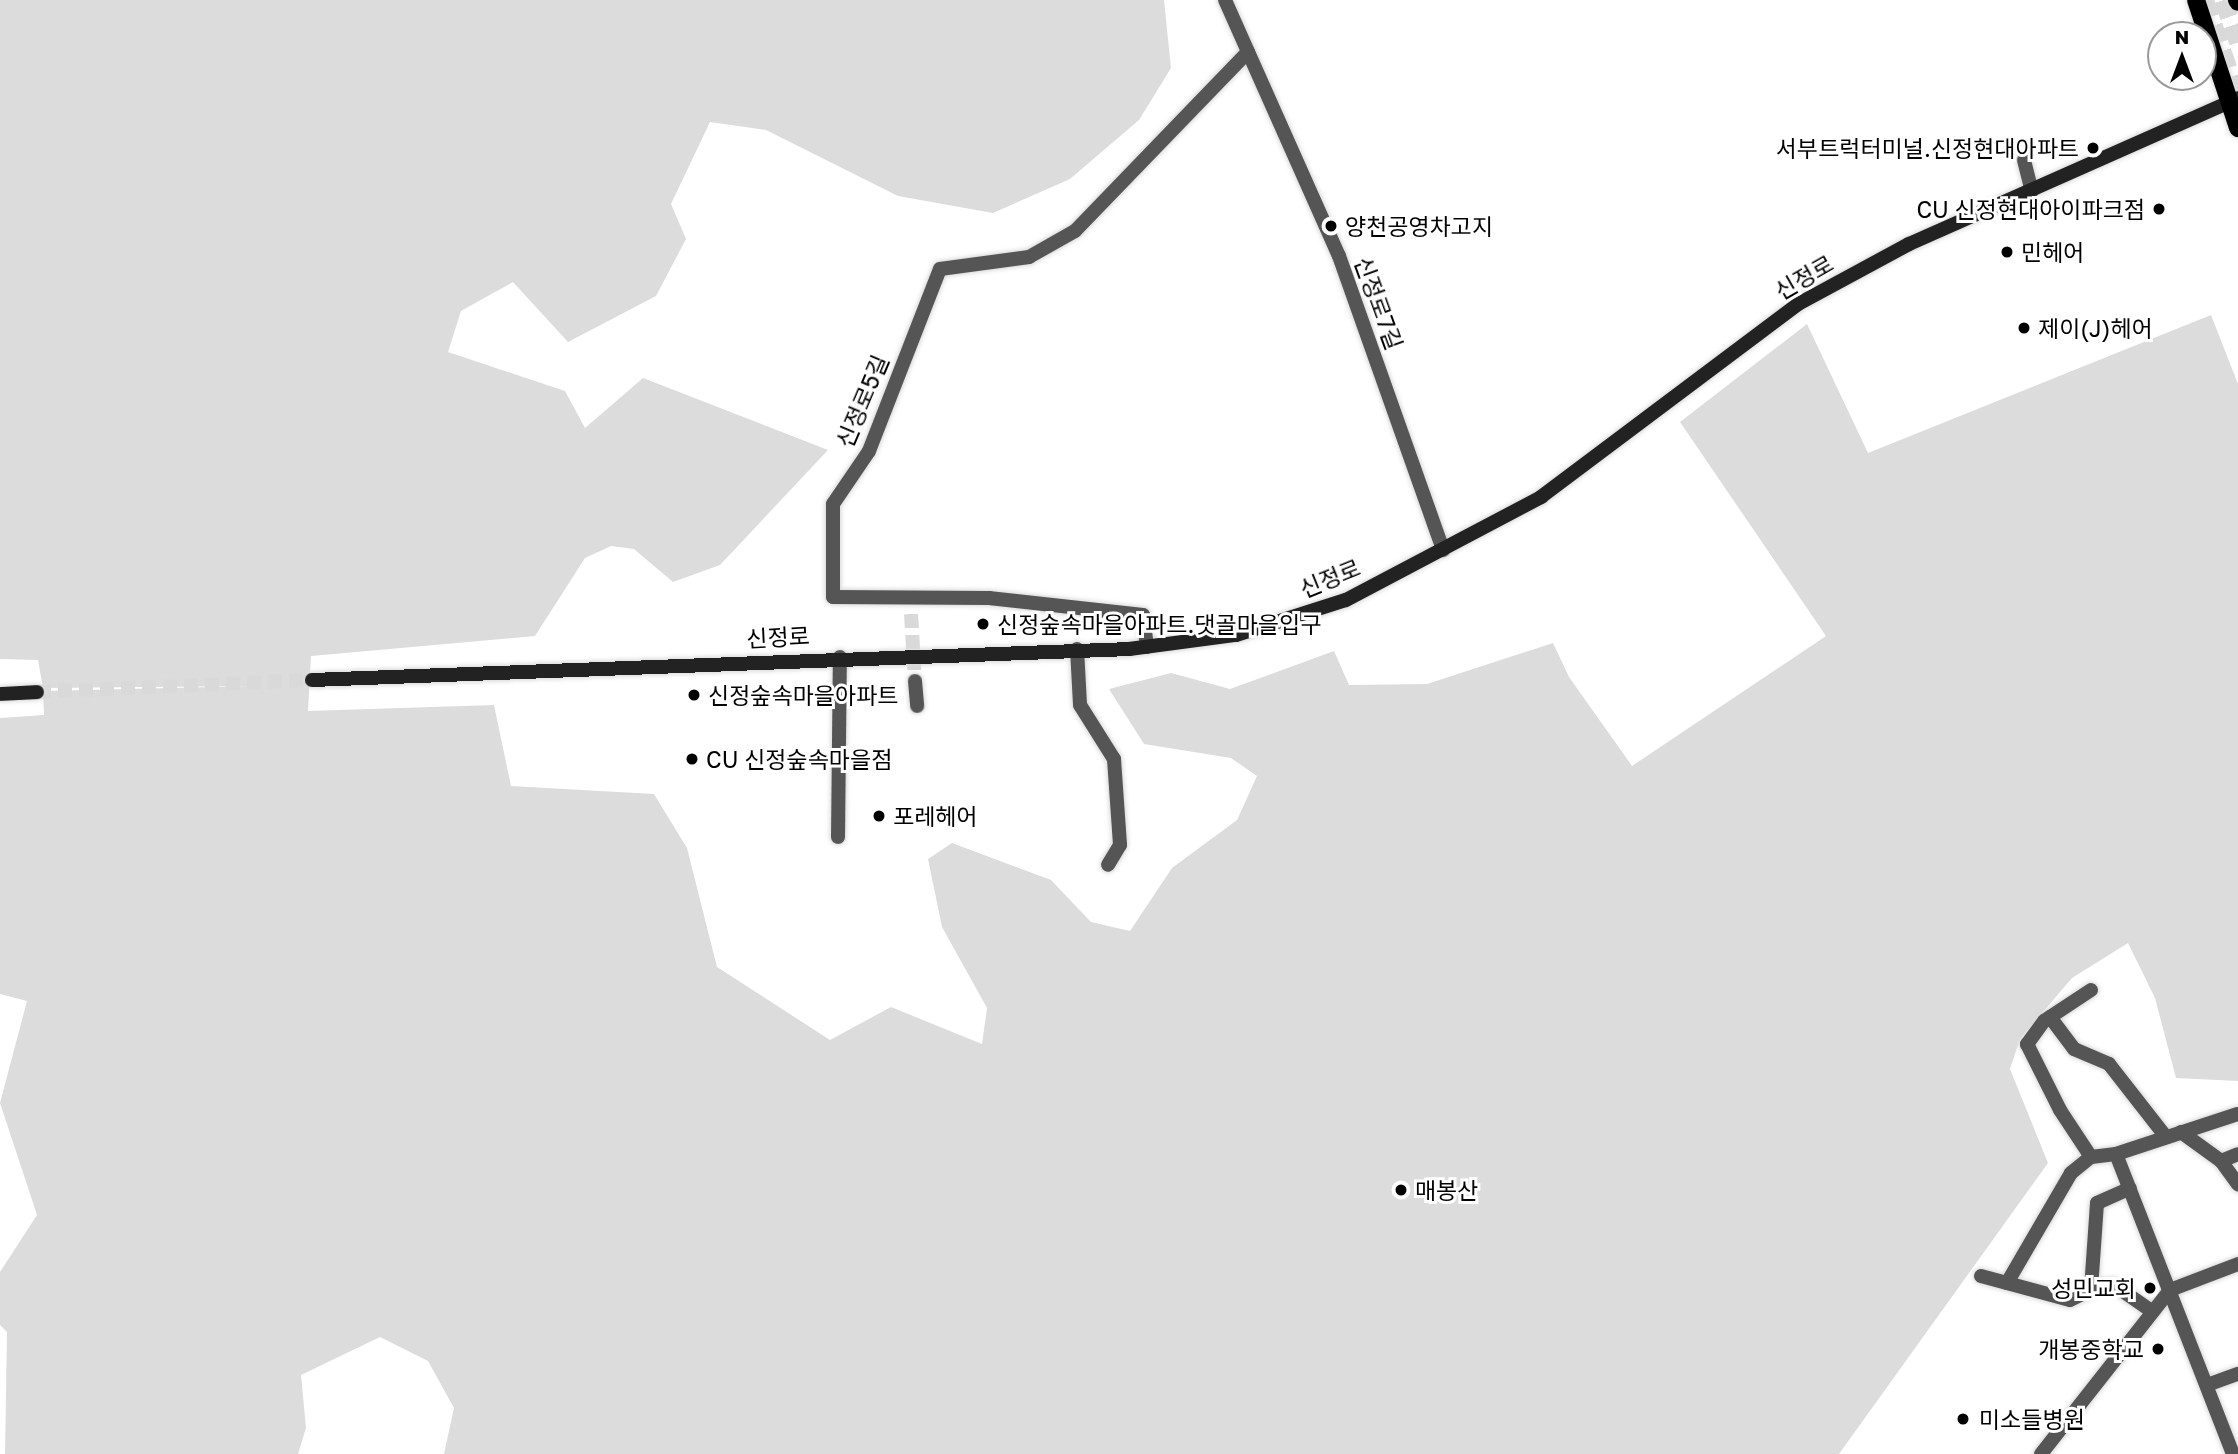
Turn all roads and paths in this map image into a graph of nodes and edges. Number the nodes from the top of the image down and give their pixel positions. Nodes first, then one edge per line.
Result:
1 (1225, 0) edge
2 (2196, 0) edge
3 (1248, 52) junction
4 (2234, 100) edge
5 (2238, 128) edge
6 (2024, 160) dead end
7 (2032, 191) junction
8 (1443, 550) junction
9 (1147, 647) junction
10 (1077, 649) junction
11 (840, 657) junction
12 (313, 680) tunnel mouth
13 (915, 681) tunnel mouth
14 (37, 692) tunnel mouth
15 (0, 694) edge
16 (917, 706) dead end
17 (838, 837) dead end
18 (1108, 865) dead end
19 (2091, 990) dead end
20 (2050, 1017) junction
21 (2238, 1114) edge
22 (2181, 1132) junction
23 (2166, 1137) junction
24 (2116, 1154) junction
25 (2238, 1154) edge
26 (2091, 1157) junction
27 (2221, 1161) junction
28 (2238, 1184) edge
29 (2130, 1188) junction
30 (2238, 1264) edge
31 (1981, 1276) dead end
32 (2007, 1283) junction
33 (2091, 1289) junction
34 (2170, 1290) junction
35 (2153, 1312) junction
36 (2238, 1374) edge
37 (2207, 1385) junction
38 (2235, 1451) edge
39 (2041, 1454) edge

1 - 3 street, 신정로7길
2 - 4 main road
3 - 8 street, 신정로7길
3 - 9 street, 신정로5길
4 - 5 main road
4 - 7 main road, 신정로
6 - 7 street
7 - 8 main road, 신정로
8 - 9 main road, 신정로
9 - 10 main road, 신정로
10 - 11 main road, 신정로
10 - 18 street
11 - 12 main road, 신정로
11 - 17 street
13 - 16 street
14 - 15 main road
19 - 20 street
20 - 23 street
20 - 26 street
21 - 22 street
22 - 23 street
22 - 27 street
23 - 24 street
24 - 26 street
24 - 29 street
25 - 27 street
26 - 32 street
27 - 28 street
29 - 33 street
29 - 34 street
30 - 34 street
31 - 32 street
32 - 33 street
33 - 35 street
34 - 35 street
34 - 37 street
35 - 39 street
36 - 37 street
37 - 38 street

